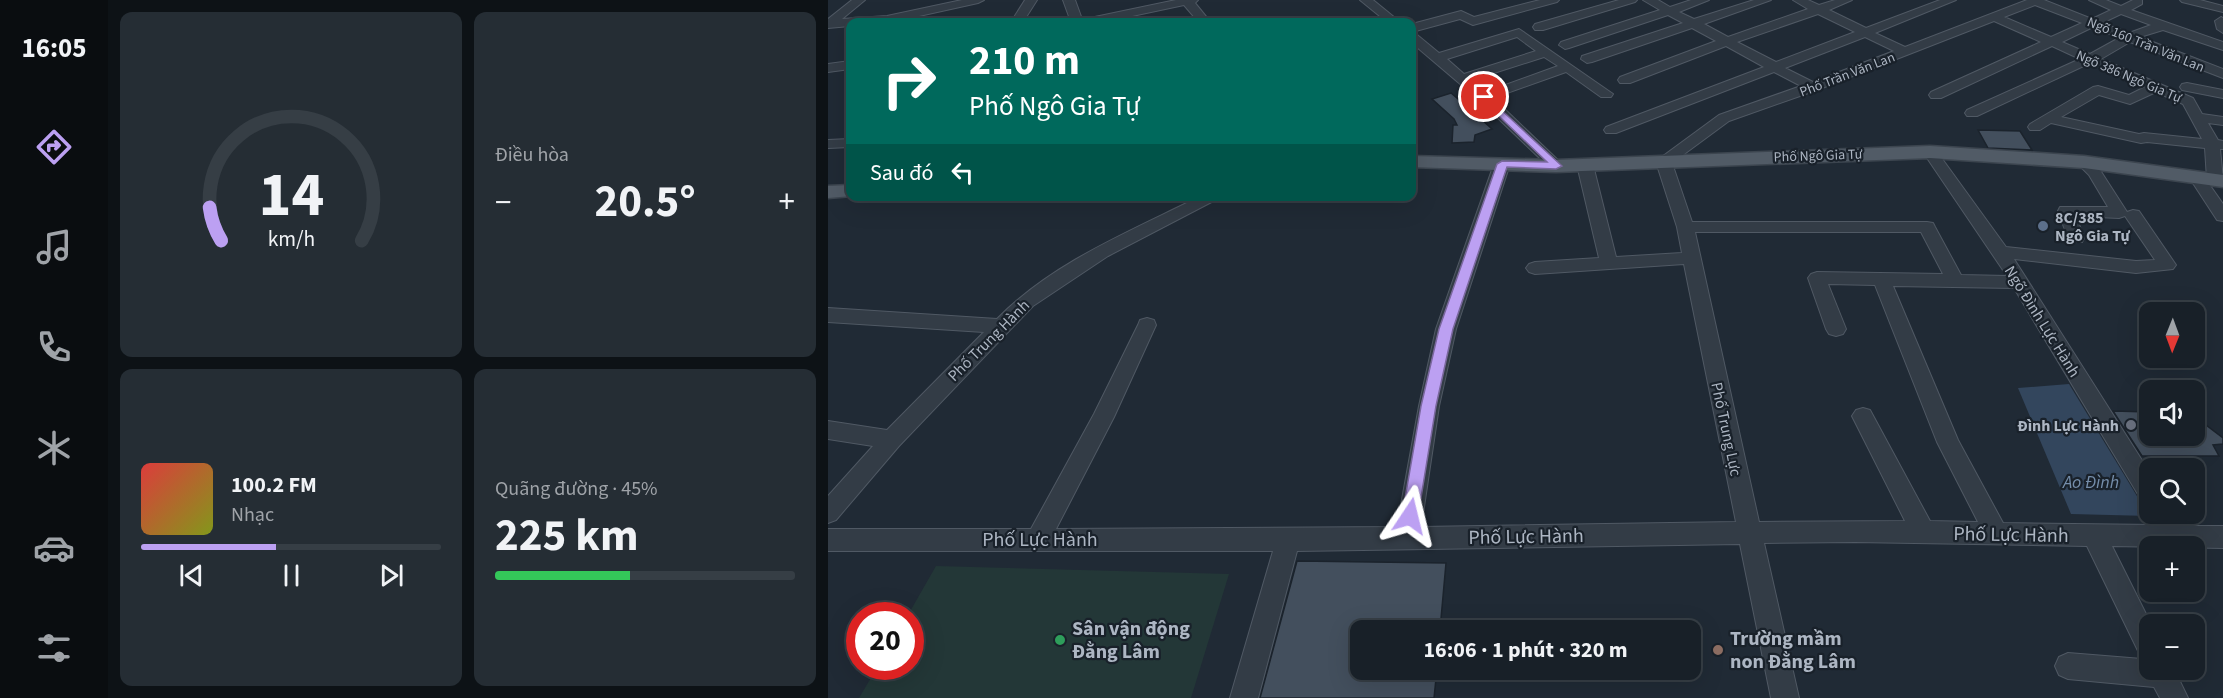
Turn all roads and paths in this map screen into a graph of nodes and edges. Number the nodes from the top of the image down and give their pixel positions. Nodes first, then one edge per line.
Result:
1 (860, 0) edge
2 (978, 0) edge
3 (1031, 0) edge
4 (1071, 0) edge
5 (1366, 0) edge
6 (1553, 0) edge
7 (1630, 0) edge
8 (1649, 0) edge
9 (1703, 0) edge
10 (1766, 0) edge
11 (1799, 0) edge
12 (1846, 0) edge
13 (1950, 0) edge
14 (2036, 0) edge
15 (2095, 0) edge
16 (2186, 0) edge
17 (1190, 1) edge
18 (2138, 2) dead end
19 (2121, 9) junction
20 (1820, 10) junction
21 (1670, 12) junction
22 (1994, 17) junction
23 (896, 18) edge
24 (1020, 18) edge
25 (1076, 18) edge
26 (1109, 18) edge
27 (1201, 18) edge
28 (1389, 18) edge
29 (2223, 20) edge
30 (2093, 22) junction
31 (846, 23) edge
32 (828, 24) edge
33 (1694, 25) junction
34 (2164, 25) junction
35 (1416, 27) edge
36 (1539, 27) dead end
37 (1865, 32) junction
38 (2130, 38) junction
39 (1416, 40) edge
40 (1725, 42) junction
41 (2050, 42) junction
42 (1566, 45) dead end
43 (2223, 46) edge
44 (1546, 52) junction
45 (1905, 52) junction
46 (1438, 58) junction
47 (1587, 59) dead end
48 (2090, 59) junction
49 (846, 66) edge
50 (1776, 66) junction
51 (1567, 67) junction
52 (828, 68) edge
53 (2223, 74) edge
54 (1462, 79) junction
55 (1625, 80) dead end
56 (1812, 87) junction
57 (2156, 87) junction
58 (2187, 87) dead end
59 (1606, 94) dead end
60 (2223, 94) edge
61 (1936, 95) dead end
62 (1484, 97) junction
63 (1972, 113) dead end
64 (2197, 117) junction
65 (2050, 119) junction
66 (2223, 121) edge
67 (2035, 127) dead end
68 (1611, 130) dead end
69 (846, 143) edge
70 (828, 144) edge
71 (2217, 144) edge
72 (1929, 153) junction
73 (1416, 162) edge
74 (1664, 162) junction
75 (2084, 162) junction
76 (1502, 164) junction
77 (1585, 165) junction
78 (1556, 166) junction
79 (2212, 179) edge
80 (846, 191) edge
81 (828, 192) edge
82 (1205, 201) edge
83 (2133, 215) dead end
84 (2223, 216) edge
85 (1685, 226) junction
86 (2076, 238) dead end
87 (2001, 252) junction
88 (1690, 258) junction
89 (1609, 263) junction
90 (1535, 268) dead end
91 (1881, 279) junction
92 (1956, 282) junction
93 (2018, 282) junction
94 (828, 315) edge
95 (1147, 325) dead end
96 (1001, 326) junction
97 (1836, 329) dead end
98 (1863, 416) dead end
99 (828, 430) edge
100 (891, 440) junction
101 (2139, 476) edge
102 (828, 513) edge
103 (1748, 532) junction
104 (1923, 532) junction
105 (1996, 533) junction
106 (2095, 537) junction
107 (2139, 537) edge
108 (2205, 537) edge
109 (2223, 537) edge
110 (1407, 538) junction
111 (1038, 539) junction
112 (828, 540) edge
113 (1288, 540) junction
114 (2139, 627) edge
115 (2068, 666) dead end
116 (2139, 676) edge
117 (1244, 698) edge
118 (1785, 698) edge

1 - 32 street
2 - 23 street
3 - 24 street
4 - 25 street
5 - 28 street
6 - 35 street
7 - 36 street
8 - 21 street
9 - 21 street
10 - 33 street
11 - 20 street
12 - 20 street
13 - 37 street
14 - 22 street, Phố Trần Văn Lan
14 - 30 street, Ngõ 160 Trần Văn Lan
15 - 19 street
16 - 29 street
17 - 26 street
17 - 27 street
18 - 19 street
19 - 30 street
19 - 34 street
20 - 37 street
20 - 40 street
21 - 33 street
21 - 42 street
22 - 41 street, Ngõ 386 Ngô Gia Tự
22 - 45 street, Phố Trần Văn Lan
30 - 38 street, Ngõ 160 Trần Văn Lan
30 - 41 street
31 - 32 street
33 - 40 street
33 - 47 street
34 - 38 street
34 - 43 street
37 - 45 street
37 - 50 street
38 - 48 street
38 - 53 street, Ngõ 160 Trần Văn Lan
39 - 46 street
40 - 50 street
40 - 55 street
41 - 48 street, Ngõ 386 Ngô Gia Tự
41 - 61 street
44 - 46 street
44 - 51 street
44 - 54 street
45 - 56 street, Phố Trần Văn Lan
46 - 54 street
48 - 57 street, Ngõ 386 Ngô Gia Tự
48 - 63 street
49 - 52 street
50 - 56 street
50 - 68 street
51 - 59 street
51 - 62 street
54 - 62 street
56 - 74 street, Phố Trần Văn Lan
57 - 64 street, Ngõ 386 Ngô Gia Tự
57 - 65 street
58 - 60 street
62 - 78 street
64 - 66 street
64 - 71 street, Ngõ 386 Ngô Gia Tự
65 - 67 street
65 - 71 street
69 - 70 street
71 - 79 street, Ngõ 386 Ngô Gia Tự
72 - 74 main road, Phố Ngô Gia Tự
72 - 75 main road, Phố Ngô Gia Tự
72 - 87 street, Ngõ Đình Lực Hành
73 - 76 main road, Phố Ngô Gia Tự
74 - 77 main road, Phố Ngô Gia Tự
74 - 85 street, Phố Trung Lực
75 - 79 main road, Phố Ngô Gia Tự
75 - 86 street
76 - 78 main road, Phố Ngô Gia Tự
76 - 110 street
77 - 78 main road, Phố Ngô Gia Tự
77 - 89 street
79 - 84 street
80 - 81 main road
82 - 96 street, Phố Trung Hành
83 - 87 street
85 - 88 street, Phố Trung Lực
85 - 92 street
87 - 93 street, Ngõ Đình Lực Hành
88 - 89 street
88 - 103 street, Phố Trung Lực
89 - 90 street
91 - 92 street
91 - 97 street
91 - 105 street
92 - 93 street
93 - 101 street, Ngõ Đình Lực Hành
94 - 96 street
95 - 111 street
96 - 100 street, Phố Trung Hành
98 - 104 street
99 - 100 street
100 - 102 street, Phố Trung Hành
103 - 104 street, Phố Lực Hành
103 - 110 street, Phố Lực Hành
103 - 118 street, Phố Trung Lực
104 - 105 street, Phố Lực Hành
105 - 106 street, Phố Lực Hành
106 - 107 street, Phố Lực Hành
106 - 114 street
108 - 109 street, Phố Lực Hành
110 - 113 street, Phố Lực Hành
111 - 112 street, Phố Lực Hành
111 - 113 street, Phố Lực Hành
113 - 117 street
115 - 116 street

